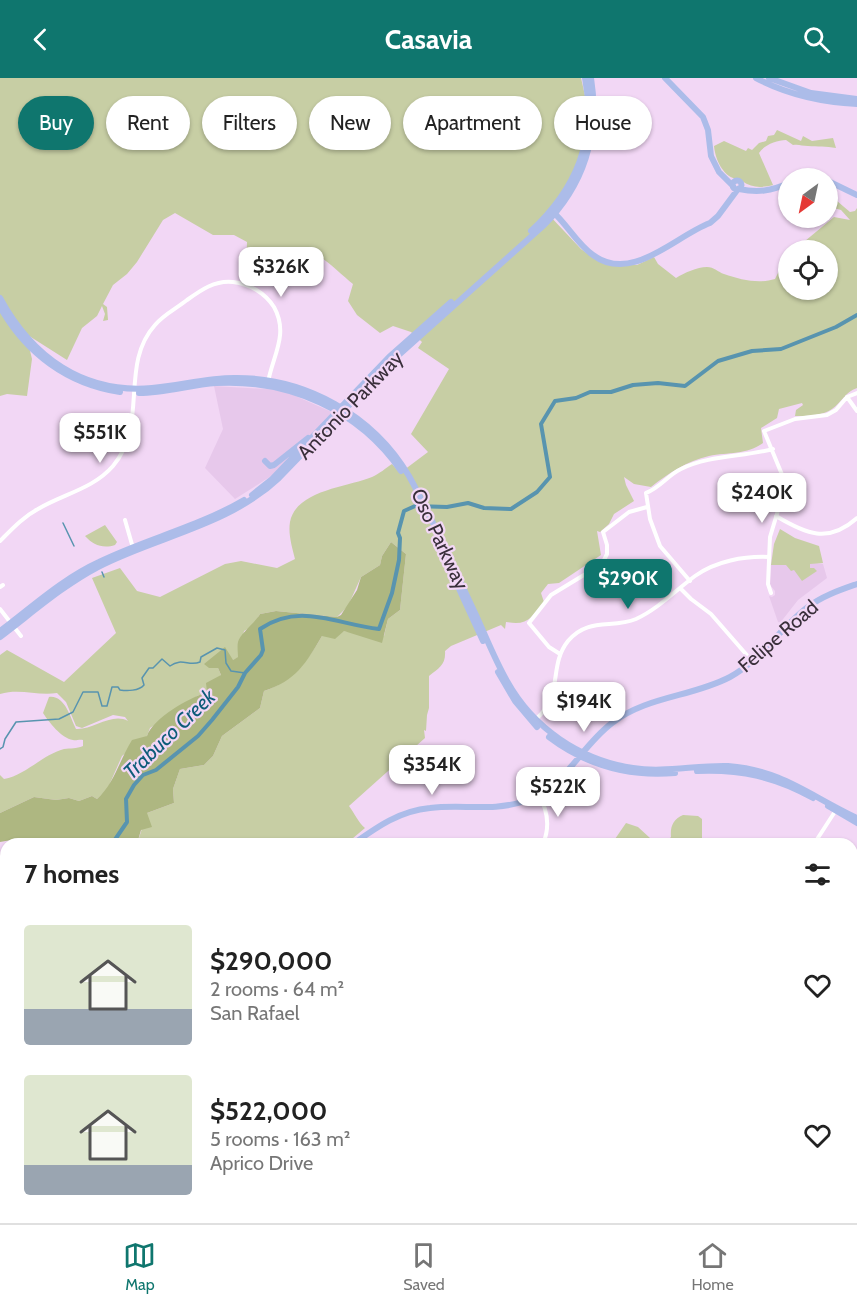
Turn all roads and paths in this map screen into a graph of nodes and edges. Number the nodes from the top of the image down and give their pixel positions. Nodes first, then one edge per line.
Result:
1 (585, 78) edge
2 (591, 78) edge
3 (667, 78) edge
4 (756, 78) edge
5 (769, 78) edge
6 (857, 99) edge
7 (857, 104) edge
8 (838, 185) edge
9 (736, 186) junction
10 (778, 187) edge
11 (857, 194) edge
12 (555, 211) junction
13 (0, 298) edge
14 (0, 307) edge
15 (268, 383) junction
16 (134, 391) junction
17 (857, 393) edge
18 (847, 397) junction
19 (342, 411) junction
20 (857, 411) edge
21 (335, 421) junction
22 (351, 421) junction
23 (316, 434) junction
24 (773, 449) junction
25 (265, 460) dead end
26 (414, 489) junction
27 (647, 507) junction
28 (776, 516) junction
29 (857, 518) edge
30 (125, 520) dead end
31 (0, 541) edge
32 (133, 550) junction
33 (769, 557) junction
34 (690, 580) junction
35 (857, 584) edge
36 (681, 589) junction
37 (771, 593) dead end
38 (0, 609) edge
39 (12, 625) junction
40 (0, 631) edge
41 (21, 636) dead end
42 (0, 637) edge
43 (560, 654) junction
44 (753, 661) junction
45 (534, 721) junction
46 (581, 755) junction
47 (538, 794) junction
48 (837, 809) junction
49 (857, 818) edge
50 (857, 822) edge
51 (362, 838) edge
52 (545, 838) edge
53 (817, 838) edge

1 - 12 main road, Antonio Parkway
2 - 12 main road, Antonio Parkway
3 - 9 main road
4 - 7 main road
5 - 6 main road
8 - 11 main road
9 - 10 main road
9 - 12 main road
12 - 19 main road, Antonio Parkway
13 - 16 main road, Oso Parkway
14 - 16 main road, Oso Parkway
15 - 16 main road, Oso Parkway
15 - 16 street
15 - 19 main road, Oso Parkway
16 - 31 street
17 - 18 street
18 - 20 street
18 - 24 street
19 - 21 main road, Antonio Parkway
19 - 22 main road, Oso Parkway
19 - 23 main road, Antonio Parkway
19 - 26 main road, Oso Parkway
21 - 22 main road
21 - 32 main road, Antonio Parkway
22 - 26 main road, Oso Parkway
23 - 25 main road
23 - 32 main road, Antonio Parkway
24 - 27 street
24 - 28 street
26 - 45 main road, Oso Parkway
27 - 34 street
27 - 43 street
28 - 29 street
28 - 33 street
30 - 32 street
32 - 39 main road, Antonio Parkway
33 - 34 street
33 - 37 street
34 - 36 street
35 - 44 main road, Felipe Road
36 - 43 street
36 - 44 street
38 - 39 street
39 - 40 main road, Antonio Parkway
39 - 41 street
39 - 42 main road, Antonio Parkway
43 - 45 street
44 - 46 main road, Felipe Road
45 - 46 main road, Oso Parkway
46 - 47 main road, Felipe Road
46 - 48 main road, Oso Parkway
47 - 51 main road, Felipe Road
47 - 52 street
48 - 49 main road, Oso Parkway
48 - 50 main road, Oso Parkway
48 - 53 street

